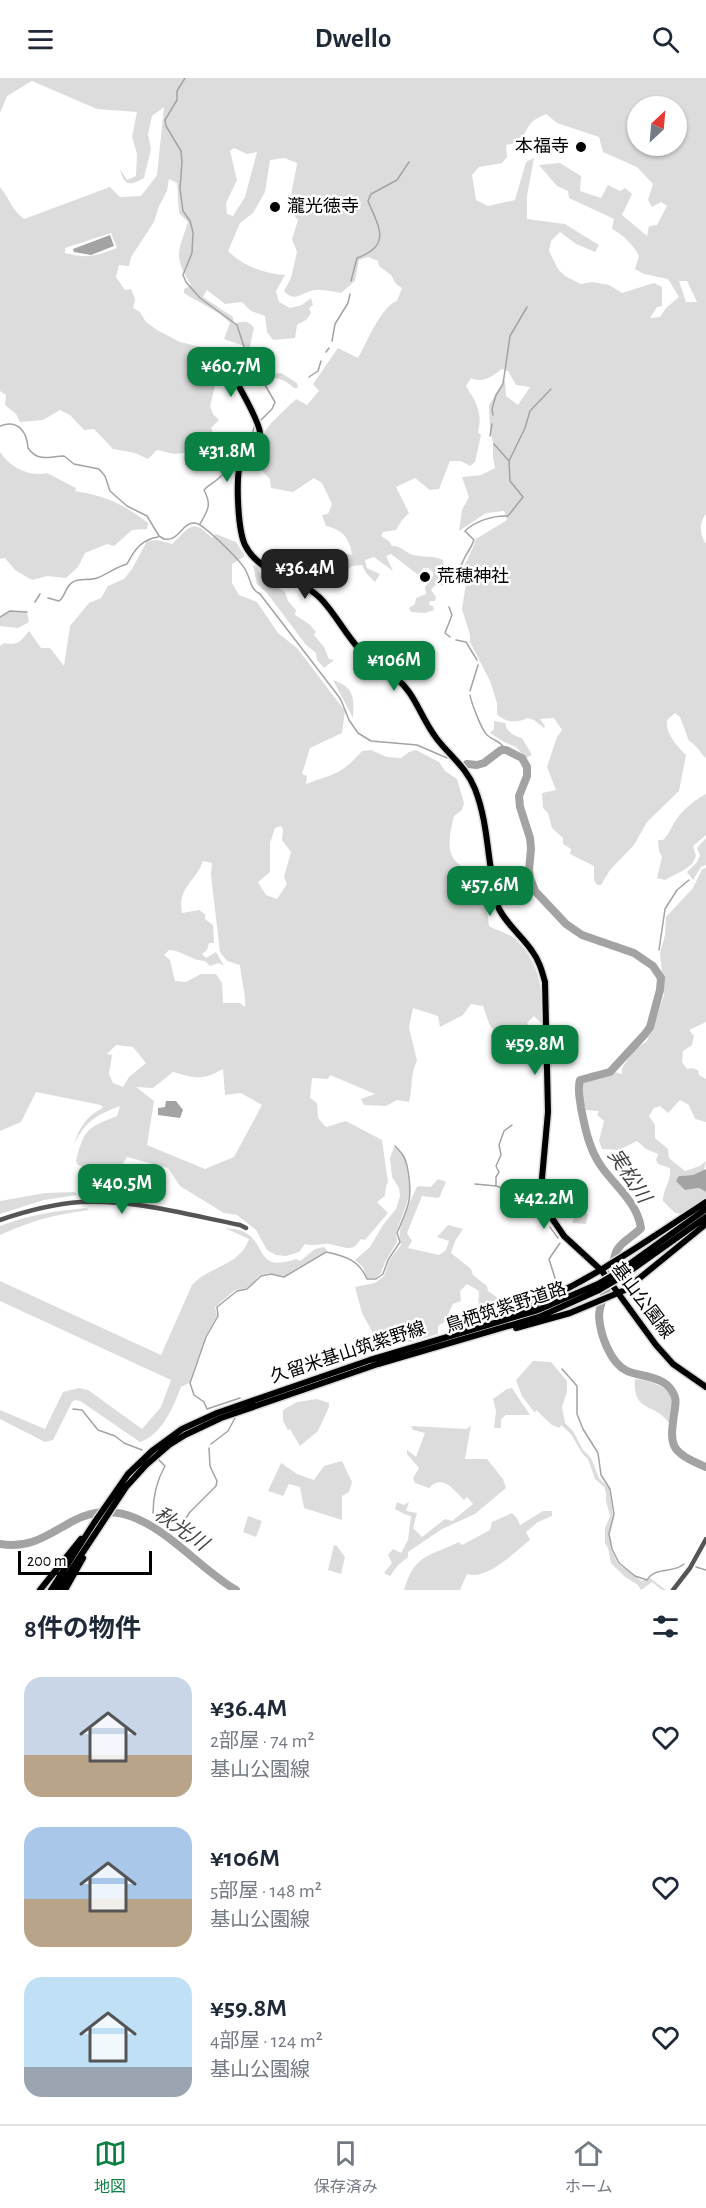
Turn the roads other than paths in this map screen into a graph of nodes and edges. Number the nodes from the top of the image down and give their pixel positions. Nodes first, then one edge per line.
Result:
1 (222, 357) dead end
2 (706, 1202) edge
3 (706, 1209) edge
4 (706, 1217) edge
5 (0, 1220) edge
6 (706, 1224) edge
7 (246, 1228) dead end
8 (602, 1270) junction
9 (622, 1274) junction
10 (618, 1293) junction
11 (489, 1329) junction
12 (706, 1387) edge
13 (115, 1497) junction
14 (93, 1524) junction
15 (101, 1526) junction
16 (706, 1539) edge
17 (40, 1590) edge
18 (51, 1590) edge
19 (58, 1590) edge
20 (65, 1590) edge
21 (673, 1590) edge

1 - 8 main road, 基山公園線
2 - 8 main road
3 - 9 main road, 久留米基山筑紫野線
4 - 9 main road
5 - 7 street
6 - 10 main road
8 - 10 main road, 基山公園線
8 - 11 main road
9 - 11 main road, 久留米基山筑紫野線, bridge
10 - 11 main road
10 - 12 main road, 基山公園線
11 - 13 main road, 久留米基山筑紫野線
13 - 14 main road, 久留米基山筑紫野線
13 - 15 main road
14 - 17 main road
14 - 18 main road, 久留米基山筑紫野線
15 - 19 main road
15 - 20 main road
16 - 21 street

